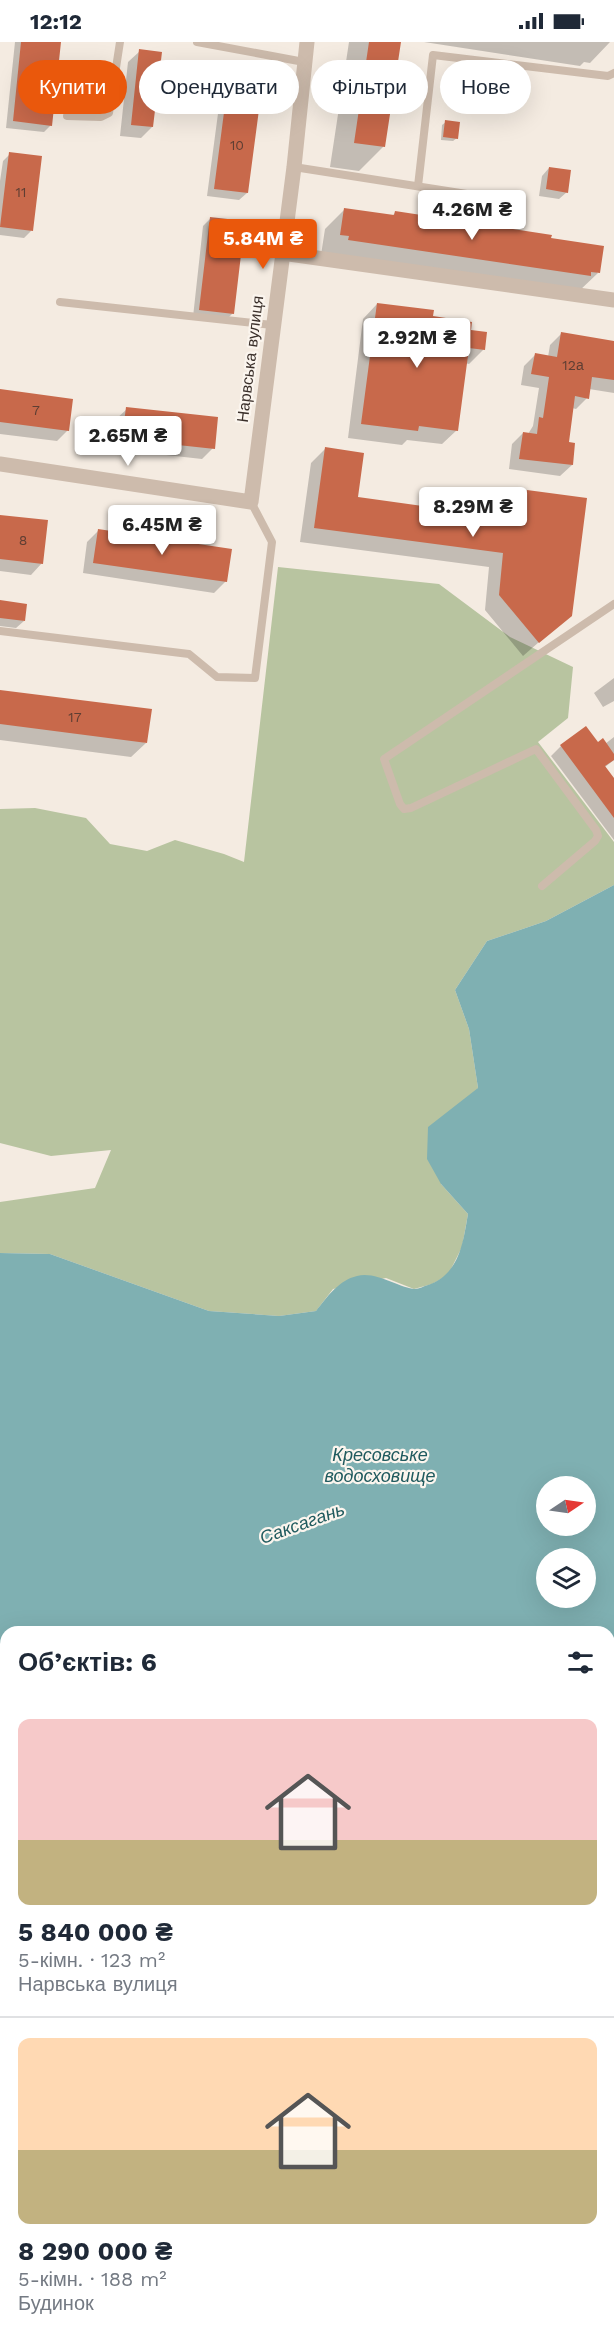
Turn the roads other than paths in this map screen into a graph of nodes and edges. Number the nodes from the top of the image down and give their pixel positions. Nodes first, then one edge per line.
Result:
1 (120, 42) edge
2 (196, 42) edge
3 (307, 42) edge
4 (304, 62) junction
5 (614, 72) edge
6 (67, 116) dead end
7 (294, 167) junction
8 (418, 186) junction
9 (473, 195) dead end
10 (282, 253) junction
11 (614, 300) edge
12 (60, 302) dead end
13 (272, 325) junction
14 (0, 464) edge
15 (251, 502) junction
16 (614, 604) edge
17 (0, 631) edge
18 (542, 886) dead end

1 - 6 lane
2 - 4 lane
3 - 4 street, Нарвська вулиця
4 - 7 street, Нарвська вулиця
5 - 8 lane
7 - 8 lane
7 - 10 street, Нарвська вулиця
8 - 9 lane
10 - 11 street
10 - 13 street, Нарвська вулиця
12 - 13 lane
13 - 15 street, Нарвська вулиця
14 - 15 street
15 - 17 lane
16 - 18 lane

